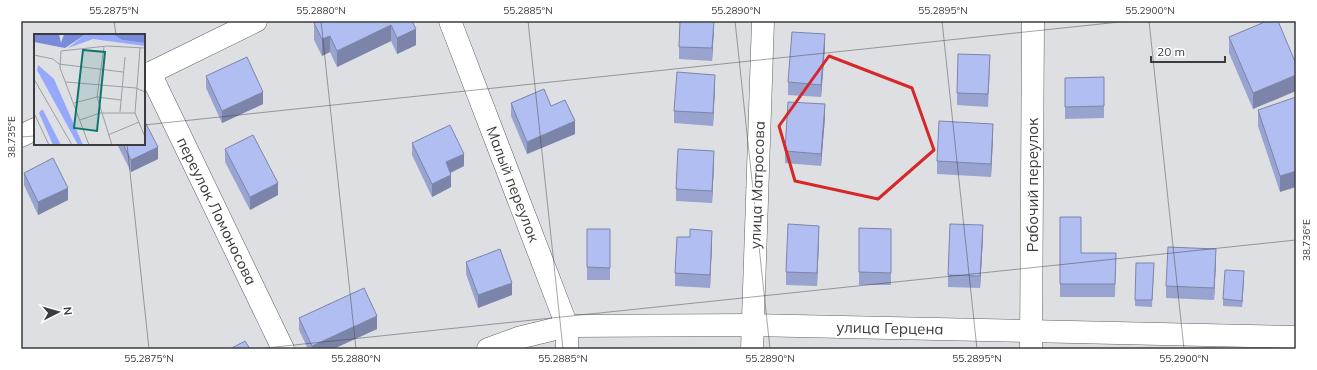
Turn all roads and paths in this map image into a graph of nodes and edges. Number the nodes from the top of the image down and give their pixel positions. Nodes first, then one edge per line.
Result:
1 (256, 21) edge
2 (450, 21) edge
3 (763, 21) edge
4 (1034, 21) edge
5 (147, 74) edge
6 (34, 130) edge
7 (21, 136) edge
8 (568, 326) junction
9 (752, 326) junction
10 (1296, 337) edge
11 (1031, 340) edge
12 (283, 349) edge
13 (488, 349) edge
14 (566, 349) edge
15 (752, 349) edge

1 - 5 street
2 - 8 street, Малый переулок
3 - 9 street, улица Матросова
4 - 11 street, Рабочий переулок
5 - 12 street, переулок Ломоносова
6 - 7 street
8 - 9 street, улица Герцена
8 - 13 street, улица Герцена
8 - 14 street, Малый переулок
9 - 11 street, улица Герцена
9 - 15 street, улица Матросова
10 - 11 street, улица Герцена

